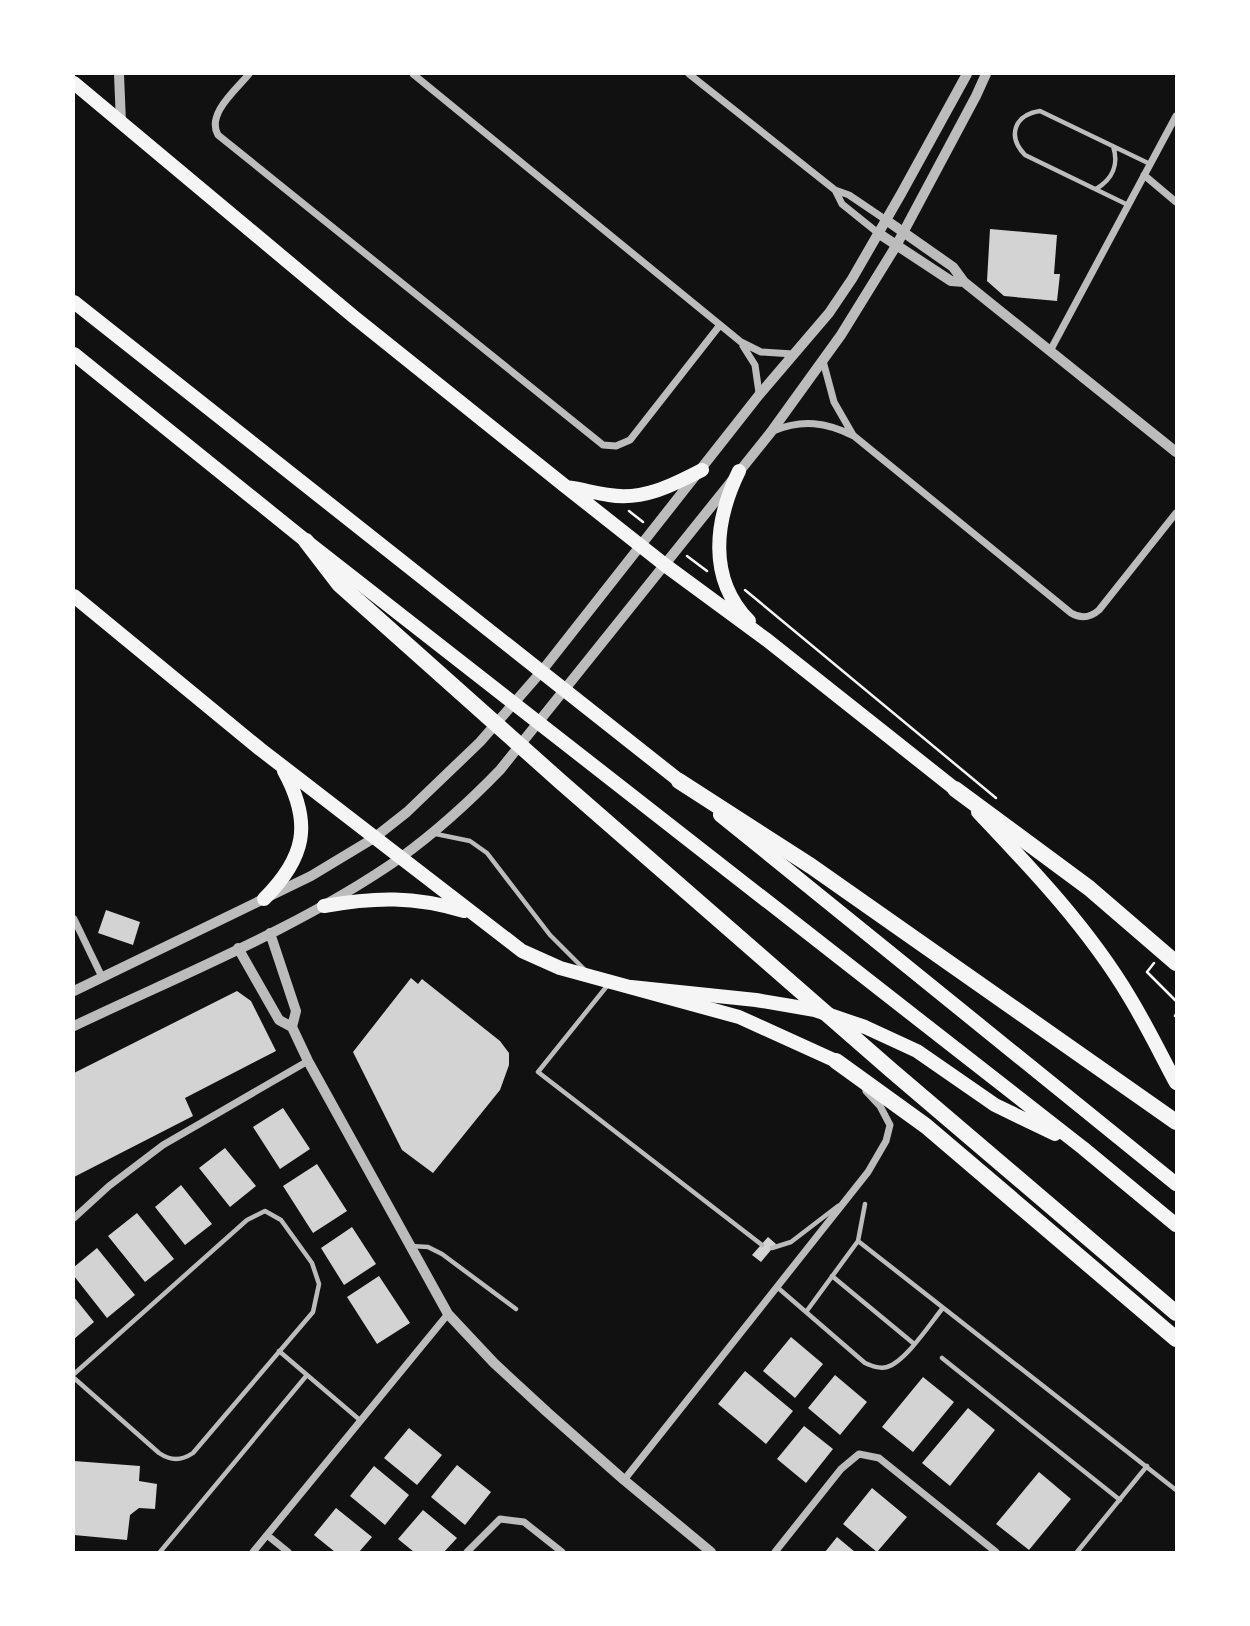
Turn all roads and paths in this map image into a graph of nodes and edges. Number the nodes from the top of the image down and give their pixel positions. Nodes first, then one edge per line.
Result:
1 (119, 74) edge
2 (249, 74) edge
3 (413, 74) edge
4 (690, 74) edge
5 (967, 74) edge
6 (986, 74) edge
7 (74, 83) edge
8 (1177, 116) edge
9 (121, 123) junction
10 (1113, 146) junction
11 (1150, 164) junction
12 (1144, 175) junction
13 (1095, 189) junction
14 (835, 190) junction
15 (1177, 202) edge
16 (1128, 205) junction
17 (886, 220) junction
18 (903, 232) junction
19 (878, 233) junction
20 (896, 246) junction
21 (964, 282) junction
22 (74, 290) edge
23 (74, 302) edge
24 (720, 325) junction
25 (741, 342) junction
26 (131, 348) junction
27 (1050, 351) junction
28 (74, 354) edge
29 (795, 354) junction
30 (823, 361) junction
31 (760, 395) junction
32 (771, 432) junction
33 (854, 436) junction
34 (1177, 452) edge
35 (702, 470) junction
36 (738, 471) junction
37 (565, 486) junction
38 (630, 503) dead end
39 (1177, 513) edge
40 (649, 526) dead end
41 (306, 541) joint
42 (641, 546) junction
43 (687, 556) dead end
44 (665, 565) junction
45 (341, 576) junction
46 (714, 577) dead end
47 (743, 589) dead end
48 (74, 596) edge
49 (767, 640) junction
50 (260, 749) junction
51 (677, 780) junction
52 (955, 789) junction
53 (998, 800) dead end
54 (432, 833) junction
55 (374, 838) junction
56 (399, 858) junction
57 (264, 899) junction
58 (324, 905) junction
59 (473, 914) junction
60 (74, 919) edge
61 (270, 933) junction
62 (238, 948) junction
63 (1177, 962) edge
64 (1147, 972) dead end
65 (102, 977) junction
66 (594, 978) junction
67 (610, 982) junction
68 (631, 987) junction
69 (74, 991) edge
70 (1177, 1000) edge
71 (74, 1026) edge
72 (292, 1027) junction
73 (308, 1061) junction
74 (836, 1061) junction
75 (1177, 1083) edge
76 (1177, 1122) edge
77 (1083, 1148) junction
78 (1177, 1184) edge
79 (845, 1201) junction
80 (865, 1204) dead end
81 (74, 1218) edge
82 (1177, 1225) edge
83 (858, 1241) junction
84 (762, 1244) dead end
85 (410, 1246) junction
86 (772, 1248) dead end
87 (832, 1276) junction
88 (777, 1287) junction
89 (942, 1309) junction
90 (516, 1310) dead end
91 (806, 1312) junction
92 (1177, 1313) edge
93 (447, 1314) junction
94 (1177, 1339) edge
95 (913, 1343) junction
96 (279, 1351) junction
97 (942, 1358) dead end
98 (307, 1375) junction
99 (74, 1376) edge
100 (361, 1421) junction
101 (1147, 1466) junction
102 (624, 1480) junction
103 (1177, 1490) edge
104 (1120, 1500) junction
105 (267, 1535) junction
106 (160, 1552) edge
107 (253, 1552) edge
108 (288, 1552) edge
109 (467, 1552) edge
110 (562, 1552) edge
111 (711, 1552) edge
112 (775, 1552) edge
113 (996, 1552) edge
114 (1077, 1552) edge

1 - 9 street
2 - 24 street
3 - 24 street
4 - 14 street
5 - 17 street
6 - 18 street
7 - 9 main road
8 - 11 street
9 - 37 main road
10 - 11 lane
10 - 13 lane
10 - 13 lane
11 - 12 street
12 - 15 street
12 - 16 street
13 - 16 lane
14 - 17 street
14 - 19 street
16 - 27 street
17 - 18 street
17 - 19 street
18 - 20 street
18 - 21 street
19 - 20 street
19 - 29 street
20 - 21 street
20 - 30 street
21 - 27 street
22 - 26 main road
23 - 26 main road
24 - 25 street
25 - 29 street
25 - 31 street
26 - 51 main road
27 - 34 street
28 - 41 main road
29 - 31 street
30 - 32 street
30 - 33 street
31 - 35 street
32 - 33 street
32 - 36 street
33 - 39 street
35 - 37 main road
35 - 42 street
36 - 44 street
36 - 49 main road
37 - 42 main road
38 - 40 path
41 - 45 highway
42 - 44 main road
42 - 55 street
43 - 46 path
44 - 49 main road
44 - 54 street
45 - 77 main road
45 - 92 highway
47 - 53 path
48 - 50 main road
49 - 52 main road
50 - 55 main road
50 - 57 main road
51 - 76 highway
51 - 78 main road
52 - 63 highway
52 - 75 main road
54 - 56 street
54 - 66 lane
55 - 56 main road
55 - 57 street
56 - 58 street
56 - 59 main road
57 - 65 street
58 - 59 main road
58 - 61 street
59 - 66 main road
60 - 65 street
61 - 62 street
61 - 72 street
62 - 71 street
62 - 72 street
64 - 70 path
65 - 69 street
66 - 67 main road
67 - 68 main road
67 - 84 lane
68 - 74 main road
68 - 77 main road
72 - 73 street
73 - 81 street
73 - 85 street
74 - 79 street
74 - 94 highway
77 - 82 main road
79 - 86 lane
79 - 88 street
80 - 83 lane
83 - 87 lane
83 - 89 lane
85 - 90 lane
85 - 93 street
87 - 91 lane
87 - 95 lane
88 - 91 lane
88 - 102 street
89 - 95 lane
89 - 101 lane
91 - 95 lane
93 - 100 street
93 - 102 street
96 - 98 lane
96 - 99 lane
96 - 99 lane
97 - 104 lane
98 - 100 lane
98 - 106 lane
100 - 105 street
101 - 103 lane
101 - 104 lane
102 - 111 street
104 - 114 lane
105 - 107 street
105 - 108 street
109 - 110 street
112 - 113 street

